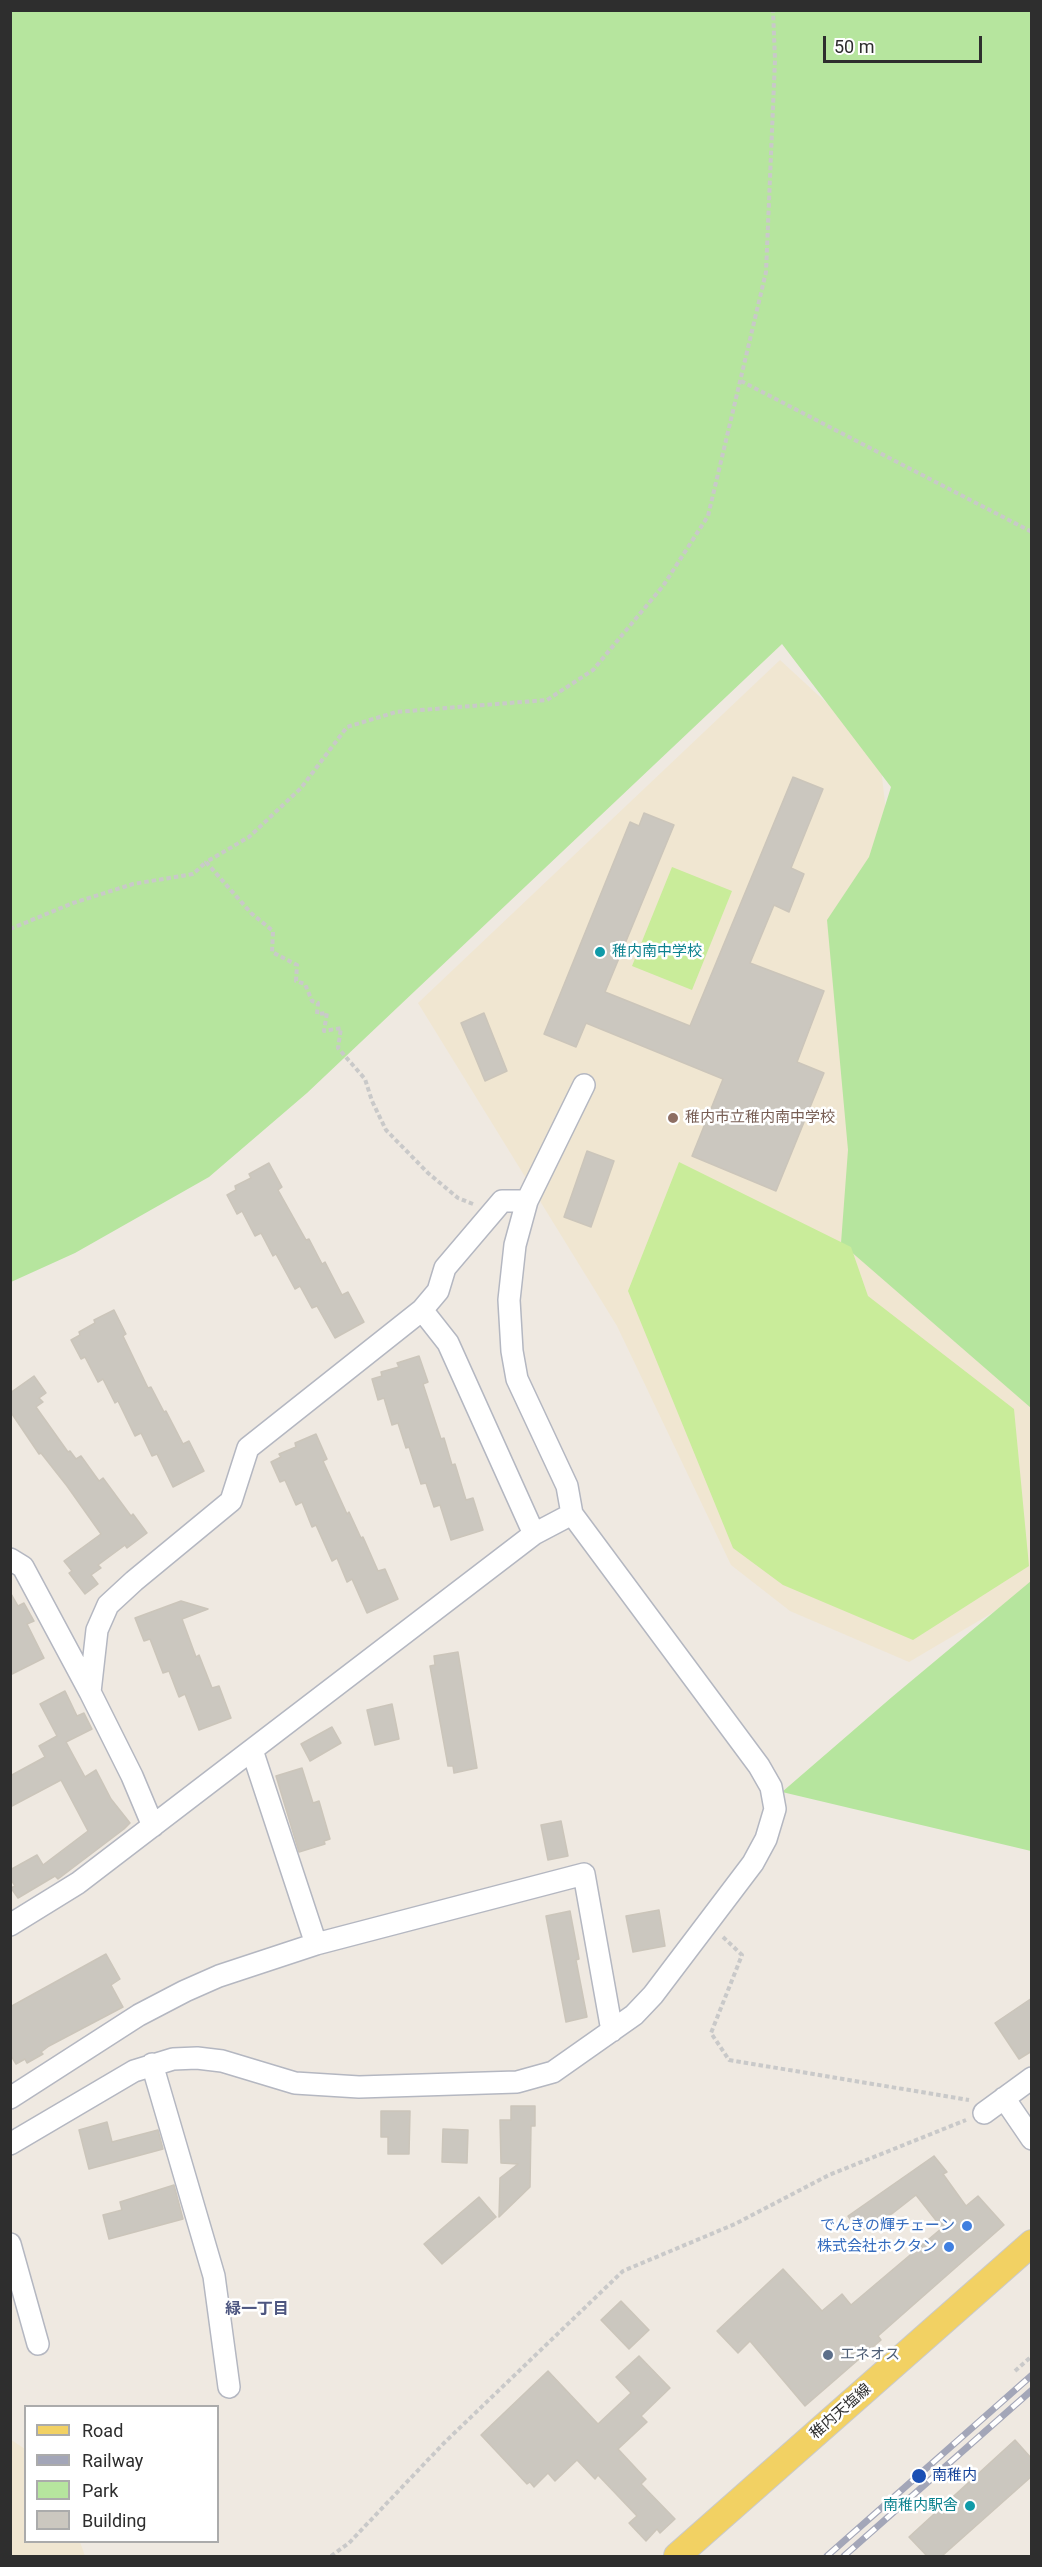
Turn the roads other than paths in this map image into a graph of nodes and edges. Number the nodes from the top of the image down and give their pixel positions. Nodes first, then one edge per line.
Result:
1 (584, 1084) dead end
2 (527, 1202) junction
3 (422, 1310) junction
4 (572, 1514) junction
5 (534, 1534) junction
6 (10, 1560) edge
7 (90, 1692) junction
8 (252, 1750) junction
9 (153, 1826) junction
10 (12, 1920) edge
11 (316, 1944) junction
12 (612, 2031) junction
13 (152, 2064) junction
14 (1032, 2078) edge
15 (10, 2098) edge
16 (1032, 2139) edge
17 (10, 2144) edge
18 (1032, 2243) edge
19 (10, 2244) edge
20 (38, 2344) dead end
21 (229, 2387) dead end
22 (677, 2556) edge

1 - 2 street
2 - 3 street
2 - 4 street
3 - 5 street
3 - 7 street
4 - 5 street
4 - 12 street
5 - 8 street
6 - 7 street
7 - 9 street
8 - 9 street
8 - 11 street
9 - 10 street
11 - 12 street
11 - 15 street
12 - 13 street
13 - 17 street
13 - 21 street
14 - 16 street
18 - 22 main road, 稚内天塩線
19 - 20 street

